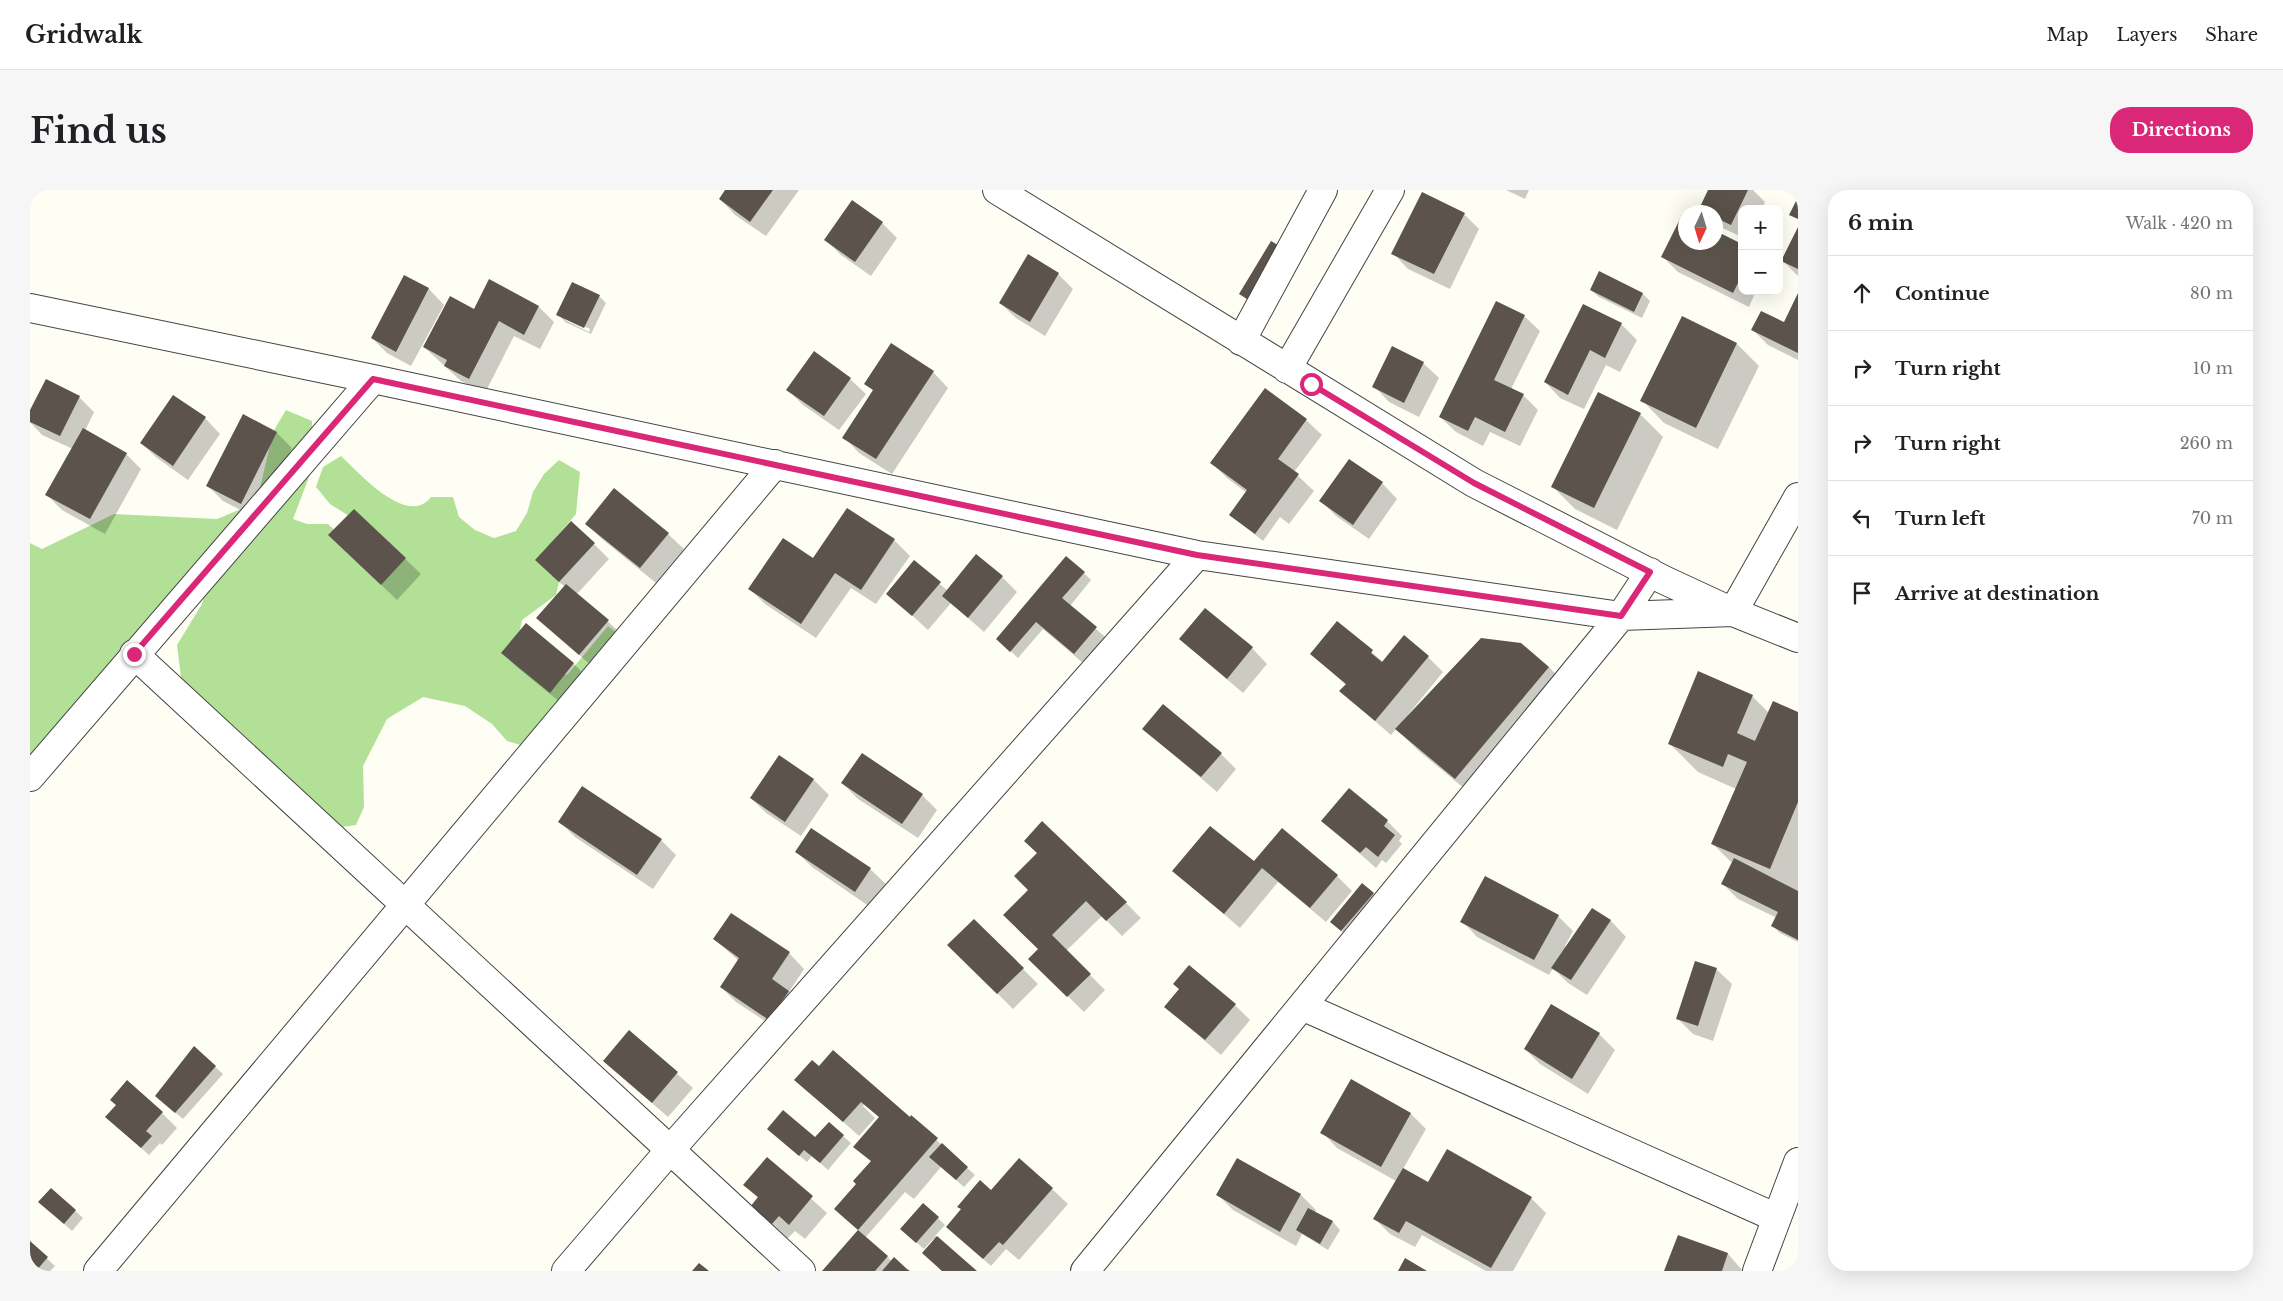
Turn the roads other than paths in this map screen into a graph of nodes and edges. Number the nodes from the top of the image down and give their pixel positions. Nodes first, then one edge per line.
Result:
1 (997, 190) edge
2 (1323, 190) edge
3 (1390, 190) edge
4 (30, 308) edge
5 (1241, 341) junction
6 (1287, 369) junction
7 (373, 379) junction
8 (775, 464) junction
9 (1798, 497) edge
10 (1197, 555) junction
11 (1650, 572) junction
12 (1733, 612) junction
13 (1621, 616) junction
14 (1798, 638) edge
15 (134, 654) junction
16 (30, 777) edge
17 (407, 906) junction
18 (1302, 1006) junction
19 (670, 1150) junction
20 (1798, 1162) edge
21 (1777, 1218) junction
22 (98, 1271) edge
23 (566, 1271) edge
24 (801, 1271) edge
25 (1085, 1271) edge
26 (1757, 1271) edge

1 - 5 street
2 - 5 street
3 - 6 street
4 - 7 street
5 - 6 street
6 - 11 street
7 - 8 street
7 - 15 street
8 - 10 street
8 - 17 street
9 - 12 street
10 - 13 street
10 - 19 street
11 - 12 street
11 - 13 street
12 - 13 street
12 - 14 street
13 - 18 street
15 - 16 street
15 - 17 street
17 - 19 street
17 - 22 street
18 - 21 street
18 - 25 street
19 - 23 street
19 - 24 street
20 - 21 street
21 - 26 street

